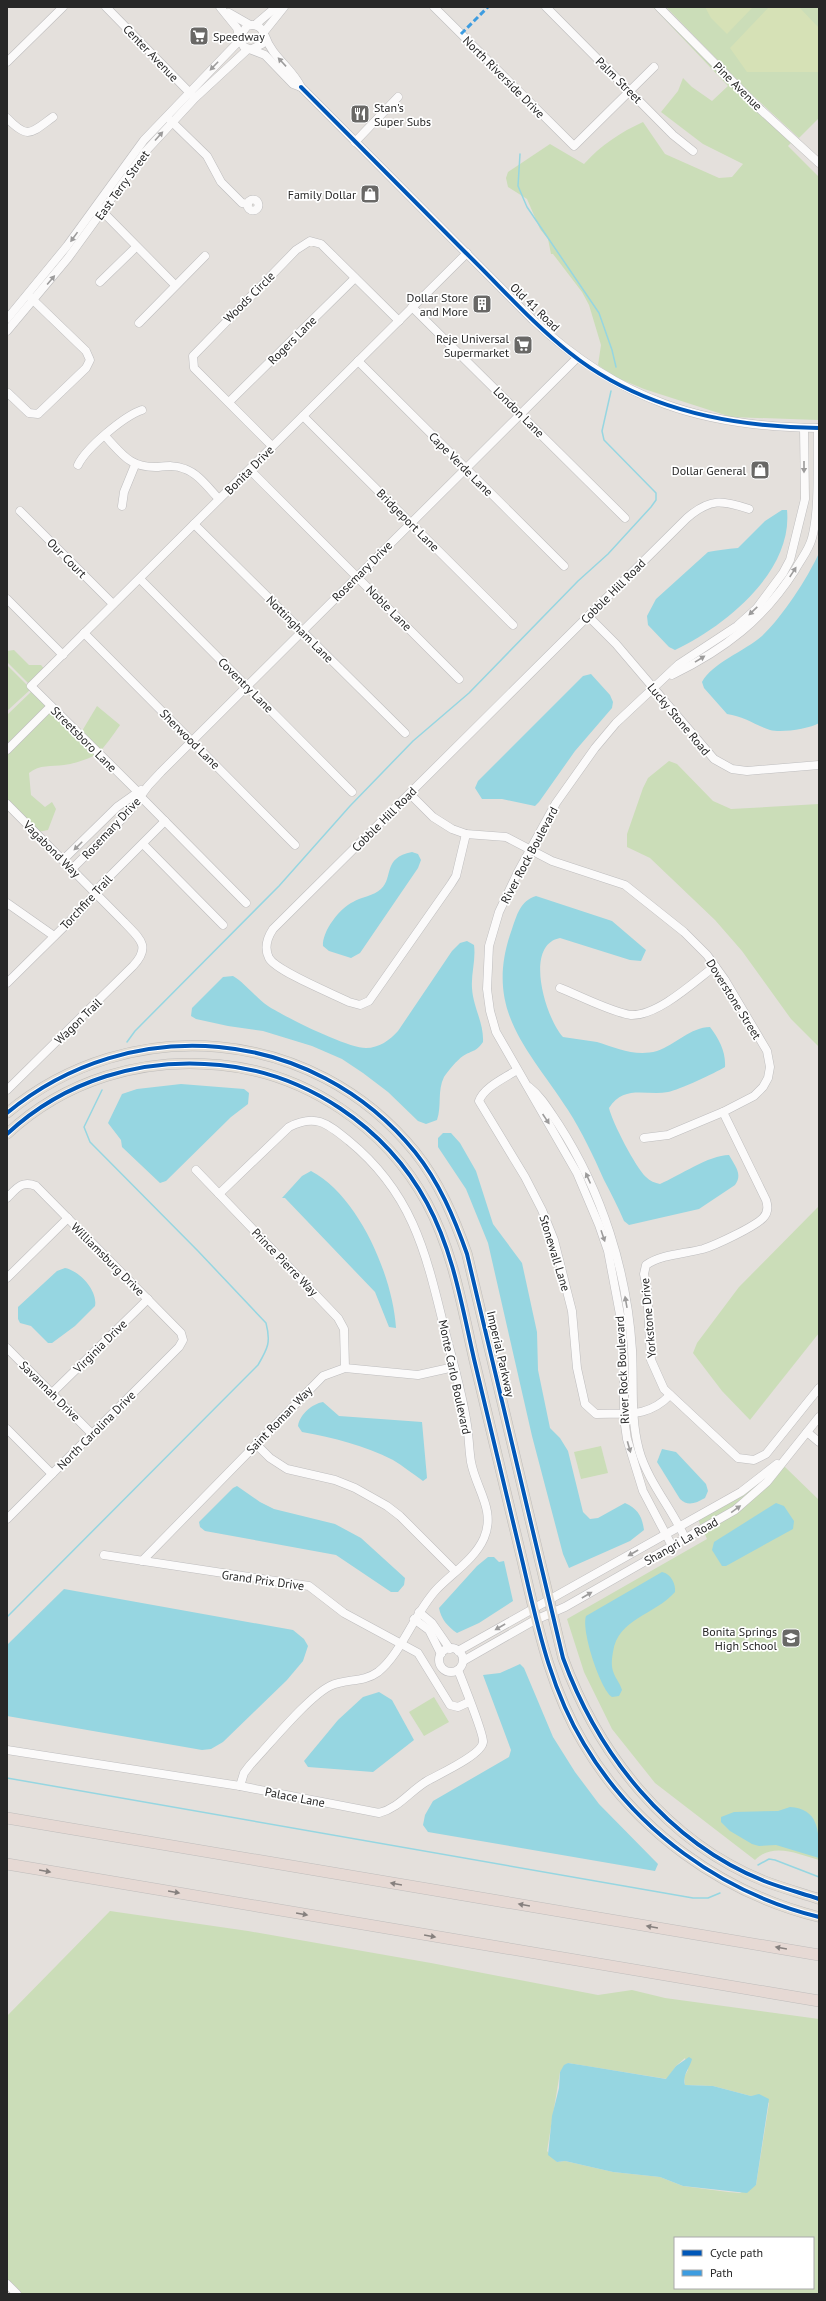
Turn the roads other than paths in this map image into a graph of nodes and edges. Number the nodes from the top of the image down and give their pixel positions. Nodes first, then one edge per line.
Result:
1 (63, 7) edge
2 (106, 7) edge
3 (221, 7) edge
4 (276, 7) edge
5 (284, 7) edge
6 (434, 7) edge
7 (546, 7) edge
8 (659, 7) edge
9 (253, 25) junction
10 (264, 34) junction
11 (240, 38) junction
12 (250, 49) junction
13 (7, 62) edge
14 (654, 67) dead end
15 (300, 87) junction
16 (630, 91) junction
17 (192, 95) junction
18 (398, 97) dead end
19 (53, 117) dead end
20 (7, 118) edge
21 (169, 119) junction
22 (355, 142) junction
23 (693, 151) dead end
24 (819, 163) edge
25 (248, 204) dead end
26 (99, 208) junction
27 (136, 247) junction
28 (467, 253) junction
29 (205, 256) dead end
30 (355, 278) junction
31 (100, 282) dead end
32 (175, 285) junction
33 (31, 298) junction
34 (412, 308) junction
35 (7, 319) edge
36 (399, 321) junction
37 (139, 323) dead end
38 (7, 331) edge
39 (577, 358) junction
40 (358, 361) junction
41 (8, 393) dead end
42 (229, 402) junction
43 (142, 410) dead end
44 (520, 414) junction
45 (303, 416) junction
46 (804, 428) junction
47 (818, 428) edge
48 (105, 436) junction
49 (272, 446) junction
50 (78, 464) dead end
51 (135, 465) junction
52 (466, 469) junction
53 (250, 470) junction
54 (219, 499) junction
55 (122, 506) dead end
56 (749, 508) dead end
57 (20, 511) dead end
58 (625, 518) dead end
59 (411, 523) junction
60 (799, 523) junction
61 (194, 524) junction
62 (814, 529) junction
63 (794, 542) junction
64 (808, 548) junction
65 (564, 566) dead end
66 (358, 576) junction
67 (140, 579) junction
68 (7, 599) edge
69 (113, 604) junction
70 (588, 616) junction
71 (513, 625) dead end
72 (302, 630) junction
73 (84, 633) junction
74 (63, 655) junction
75 (666, 678) junction
76 (459, 679) dead end
77 (31, 686) joint
78 (247, 686) junction
79 (653, 688) junction
80 (51, 706) junction
81 (405, 733) dead end
82 (192, 741) junction
83 (7, 750) edge
84 (819, 765) edge
85 (352, 792) dead end
86 (139, 794) junction
87 (410, 794) junction
88 (7, 804) edge
89 (165, 821) junction
90 (466, 834) junction
91 (143, 844) junction
92 (295, 845) dead end
93 (531, 848) junction
94 (63, 860) junction
95 (72, 869) junction
96 (96, 894) junction
97 (246, 902) dead end
98 (7, 903) edge
99 (223, 925) dead end
100 (54, 936) junction
101 (144, 948) joint
102 (715, 966) junction
103 (7, 983) edge
104 (560, 988) dead end
105 (517, 1070) junction
106 (527, 1085) junction
107 (7, 1090) edge
108 (724, 1112) junction
109 (7, 1113) edge
110 (7, 1134) edge
111 (644, 1138) dead end
112 (196, 1170) dead end
113 (219, 1194) junction
114 (7, 1198) edge
115 (68, 1218) junction
116 (7, 1278) edge
117 (148, 1299) junction
118 (183, 1340) joint
119 (7, 1348) edge
120 (454, 1367) junction
121 (346, 1368) junction
122 (819, 1388) edge
123 (52, 1393) junction
124 (670, 1395) junction
125 (624, 1413) junction
126 (633, 1413) junction
127 (819, 1417) edge
128 (7, 1429) edge
129 (807, 1432) junction
130 (92, 1434) junction
131 (819, 1442) edge
132 (256, 1444) junction
133 (794, 1449) junction
134 (52, 1474) junction
135 (660, 1491) junction
136 (648, 1498) junction
137 (670, 1507) junction
138 (9, 1514) edge
139 (657, 1514) junction
140 (680, 1526) junction
141 (667, 1533) junction
142 (685, 1538) junction
143 (672, 1546) junction
144 (104, 1555) dead end
145 (142, 1561) junction
146 (455, 1571) junction
147 (549, 1601) junction
148 (534, 1608) junction
149 (552, 1612) junction
150 (416, 1616) junction
151 (535, 1620) junction
152 (400, 1644) junction
153 (454, 1650) junction
154 (441, 1654) junction
155 (463, 1661) junction
156 (458, 1670) junction
157 (469, 1702) junction
158 (7, 1750) edge
159 (240, 1786) junction
160 (7, 1818) edge
161 (7, 1864) edge
162 (819, 1899) edge
163 (819, 1917) edge
164 (819, 1955) edge
165 (819, 2001) edge
166 (7, 2284) edge
167 (17, 2294) edge

1 - 13 street
2 - 17 street, Center Avenue
3 - 9 street
3 - 11 street
4 - 9 street
5 - 10 street
6 - 16 street, North Riverside Drive
7 - 16 street, Palm Street
8 - 24 street, Pine Avenue
9 - 10 street
9 - 11 street
10 - 12 street
15 -> 10 street, Old 41 Road
11 - 12 street
11 -> 17 street
12 - 15 street, Old 41 Road
12 - 17 street
14 - 16 street
15 - 22 street, Old 41 Road
16 - 23 street, Palm Street
17 - 21 street, East Terry Street
18 - 22 street
19 - 20 street
21 - 25 street
21 - 26 street, East Terry Street
22 - 28 street, Old 41 Road
26 - 27 street
26 - 33 street, East Terry Street
27 - 31 street
27 - 32 street
28 - 34 street, Bonita Drive
28 - 39 street, Old 41 Road
29 - 32 street
30 - 36 street, Woods Circle
30 - 42 street, Rogers Lane
30 - 42 street, Woods Circle
32 - 37 street
33 - 35 street
33 - 38 street, East Terry Street
33 - 41 street
34 - 36 street, Bonita Drive
34 - 44 street, London Lane
36 - 40 street, Bonita Drive
39 - 44 street, Rosemary Drive
39 - 46 street, Old 41 Road
40 - 45 street, Bonita Drive
40 - 52 street, Cape Verde Lane
42 - 49 street, Woods Circle
43 - 48 street
44 - 52 street, Rosemary Drive
44 - 58 street, London Lane
45 - 49 street, Bonita Drive
45 - 59 street, Bridgeport Lane
46 - 47 street, Old 41 Road
46 -> 60 street, River Rock Boulevard
47 - 62 street, River Rock Boulevard
48 - 50 street
48 - 51 street
49 - 53 street, Bonita Drive
51 - 54 street
51 - 55 street
52 - 59 street, Rosemary Drive
52 - 65 street, Cape Verde Lane
53 - 54 street, Bonita Drive
53 - 66 street, Noble Lane
54 - 61 street, Bonita Drive
56 - 70 street, Cobble Hill Road
57 - 69 street, Our Court
59 - 66 street, Rosemary Drive
59 - 71 street, Bridgeport Lane
60 - 62 street
60 - 63 street, River Rock Boulevard
61 - 67 street, Bonita Drive
61 - 72 street, Nottingham Lane
62 - 64 street, River Rock Boulevard
63 - 64 street
63 -> 75 street, River Rock Boulevard
75 -> 64 street, River Rock Boulevard
66 - 72 street, Rosemary Drive
66 - 76 street, Noble Lane
67 - 69 street, Bonita Drive
67 - 78 street, Coventry Lane
68 - 74 street
69 - 73 street, Bonita Drive
70 - 79 street, Lucky Stone Road
70 - 87 street, Cobble Hill Road
72 - 78 street, Rosemary Drive
72 - 81 street, Nottingham Lane
73 - 74 street, Bonita Drive
73 - 82 street, Sherwood Lane
74 - 77 street, Bonita Drive
75 - 79 street, River Rock Boulevard
77 - 80 street, Streetsboro Lane
78 - 82 street, Rosemary Drive
78 - 85 street, Coventry Lane
79 - 84 street, Lucky Stone Road
79 - 93 street, River Rock Boulevard
80 - 83 street
80 - 86 street, Streetsboro Lane
82 - 86 street, Rosemary Drive
82 - 92 street, Sherwood Lane
86 - 89 street, Streetsboro Lane
86 -> 94 street, Rosemary Drive
86 - 95 street, Rosemary Drive
87 - 90 street, Doverstone Street
87 - 90 street, Cobble Hill Road
88 - 94 street, Vagabond Way
89 - 91 street, Torchfire Trail
89 - 97 street, Streetsboro Lane
90 - 93 street, Doverstone Street
91 - 96 street, Torchfire Trail
91 - 99 street
93 - 102 street, Doverstone Street
93 - 105 street, River Rock Boulevard
94 - 95 street, Vagabond Way
95 - 96 street, Vagabond Way
96 - 100 street, Torchfire Trail
96 - 101 street, Vagabond Way
98 - 100 street
100 - 103 street, Torchfire Trail
101 - 107 street, Wagon Trail
102 - 104 street
102 - 108 street, Doverstone Street
105 - 106 street, River Rock Boulevard
105 - 125 street, Stonewall Lane
106 -> 125 street, River Rock Boulevard
126 -> 106 street, River Rock Boulevard
108 - 111 street, Doverstone Street
108 - 124 street, Yorkstone Drive
109 - 147 main road, Imperial Parkway
110 - 148 main road
112 - 113 street, Prince Pierre Way
113 - 120 street, Monte Carlo Boulevard
113 - 121 street, Prince Pierre Way
114 - 115 street, Williamsburg Drive
115 - 116 street
115 - 117 street, Williamsburg Drive
117 - 118 street, Williamsburg Drive
117 - 123 street, Virginia Drive
118 - 130 street, North Carolina Drive
119 - 123 street, Savannah Drive
120 - 121 street, Saint Roman Way
120 - 146 street, Monte Carlo Boulevard
121 - 132 street, Saint Roman Way
122 - 124 street, Yorkstone Drive
123 - 130 street, Savannah Drive
124 - 126 street
125 - 126 street
125 -> 136 street, River Rock Boulevard
126 - 135 street, River Rock Boulevard
127 - 129 street, Shangri La Road
128 - 134 street
129 - 131 street
129 - 133 street, Shangri La Road
130 - 134 street, North Carolina Drive
132 - 145 street, Saint Roman Way
132 - 146 street
133 - 140 street, Shangri La Road
142 -> 133 street, Shangri La Road
134 - 138 street, North Carolina Drive
135 - 136 street
135 - 137 street, River Rock Boulevard
136 - 139 street, River Rock Boulevard
137 - 139 street
137 - 140 street, River Rock Boulevard
139 - 141 street, River Rock Boulevard
140 - 141 street, Shangri La Road
140 - 142 street, River Rock Boulevard
141 - 143 street, River Rock Boulevard
141 -> 147 street, Shangri La Road
142 - 143 street, Shangri La Road
149 -> 143 street, Shangri La Road
144 - 145 street, Grand Prix Drive
145 - 152 street, Grand Prix Drive
146 - 150 street, Monte Carlo Boulevard
147 - 148 street, Shangri La Road
147 - 149 main road, Imperial Parkway
148 - 151 main road
148 -> 153 street, Shangri La Road
149 - 151 street, Shangri La Road
149 - 162 main road, Imperial Parkway
150 - 152 street, Monte Carlo Boulevard
150 - 153 street
150 - 154 street
151 - 155 street, Shangri La Road
151 - 163 main road
152 - 157 street, Grand Prix Drive
152 - 159 street, Monte Carlo Boulevard
153 - 154 street
153 - 155 street
154 - 156 street
155 - 156 street
156 - 157 street, Palace Lane
157 - 159 street, Palace Lane
158 - 159 street, Palace Lane
164 -> 160 highway
161 -> 165 highway
166 - 167 street

